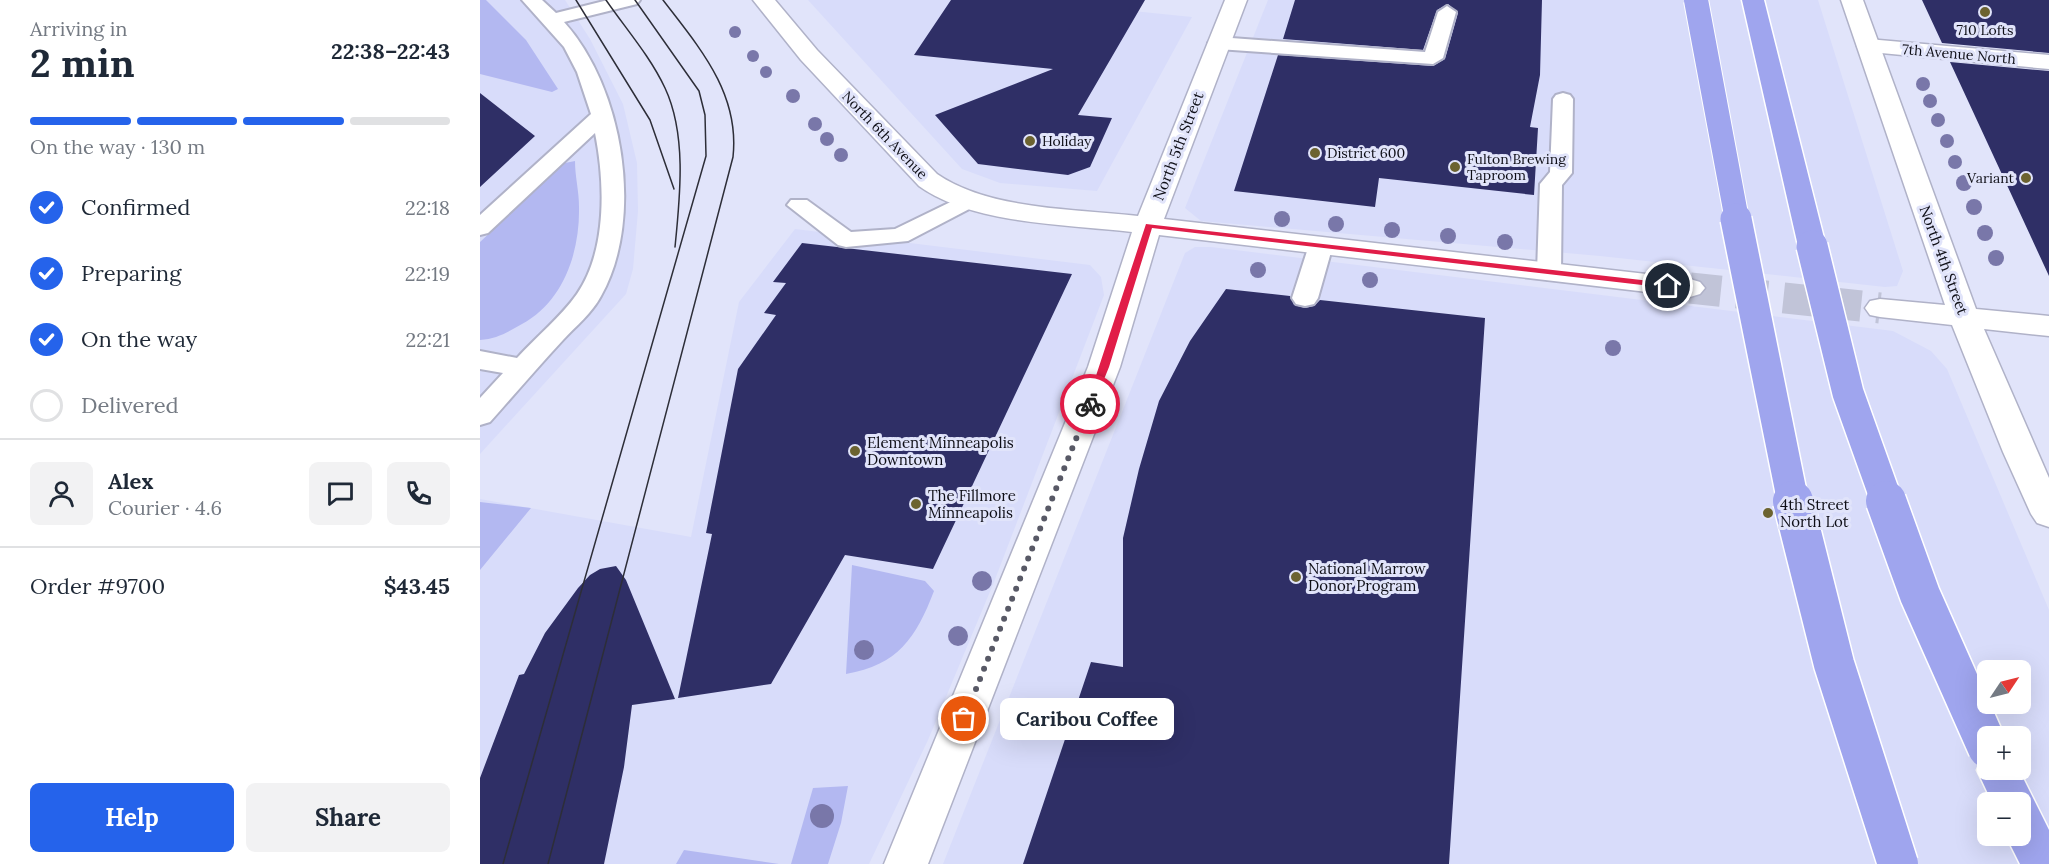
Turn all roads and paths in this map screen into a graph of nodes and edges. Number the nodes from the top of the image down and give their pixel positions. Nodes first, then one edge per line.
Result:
1 (531, 0) edge
2 (631, 0) edge
3 (764, 0) edge
4 (1236, 0) edge
5 (1696, 0) edge
6 (1752, 0) edge
7 (1852, 0) edge
8 (1447, 12) dead end
9 (552, 20) junction
10 (1218, 43) junction
11 (1868, 46) junction
12 (2049, 62) edge
13 (1563, 99) dead end
14 (601, 116) junction
15 (967, 201) junction
16 (799, 205) dead end
17 (1148, 225) junction
18 (480, 228) edge
19 (1321, 245) junction
20 (1549, 272) junction
21 (1690, 288) tunnel mouth
22 (1305, 298) dead end
23 (1880, 308) tunnel mouth
24 (1964, 317) junction
25 (2049, 326) edge
26 (480, 360) edge
27 (523, 368) junction
28 (480, 415) edge
29 (2049, 514) edge
30 (1978, 726) edge
31 (2031, 840) edge
32 (906, 864) edge
33 (1898, 864) edge
34 (2043, 864) edge

1 - 9 lane
2 - 9 lane
3 - 15 street, North 6th Avenue
4 - 10 street, North 5th Street
5 - 33 highway, bridge
6 - 30 highway, bridge
7 - 11 street, North 4th Street
8 - 10 lane
9 - 14 lane
10 - 17 street, North 5th Street
11 - 12 street, 7th Avenue North
11 - 24 street, North 4th Street
13 - 20 lane
14 - 18 lane
14 - 27 lane
15 - 16 lane
15 - 17 street, North 6th Avenue
17 - 19 street, North 6th Avenue
17 - 32 street, North 5th Street
19 - 20 street, North 6th Avenue
19 - 22 lane
20 - 21 street, North 6th Avenue
23 - 24 street
24 - 25 street
24 - 29 street, North 4th Street
26 - 27 lane
27 - 28 lane
31 - 34 highway

